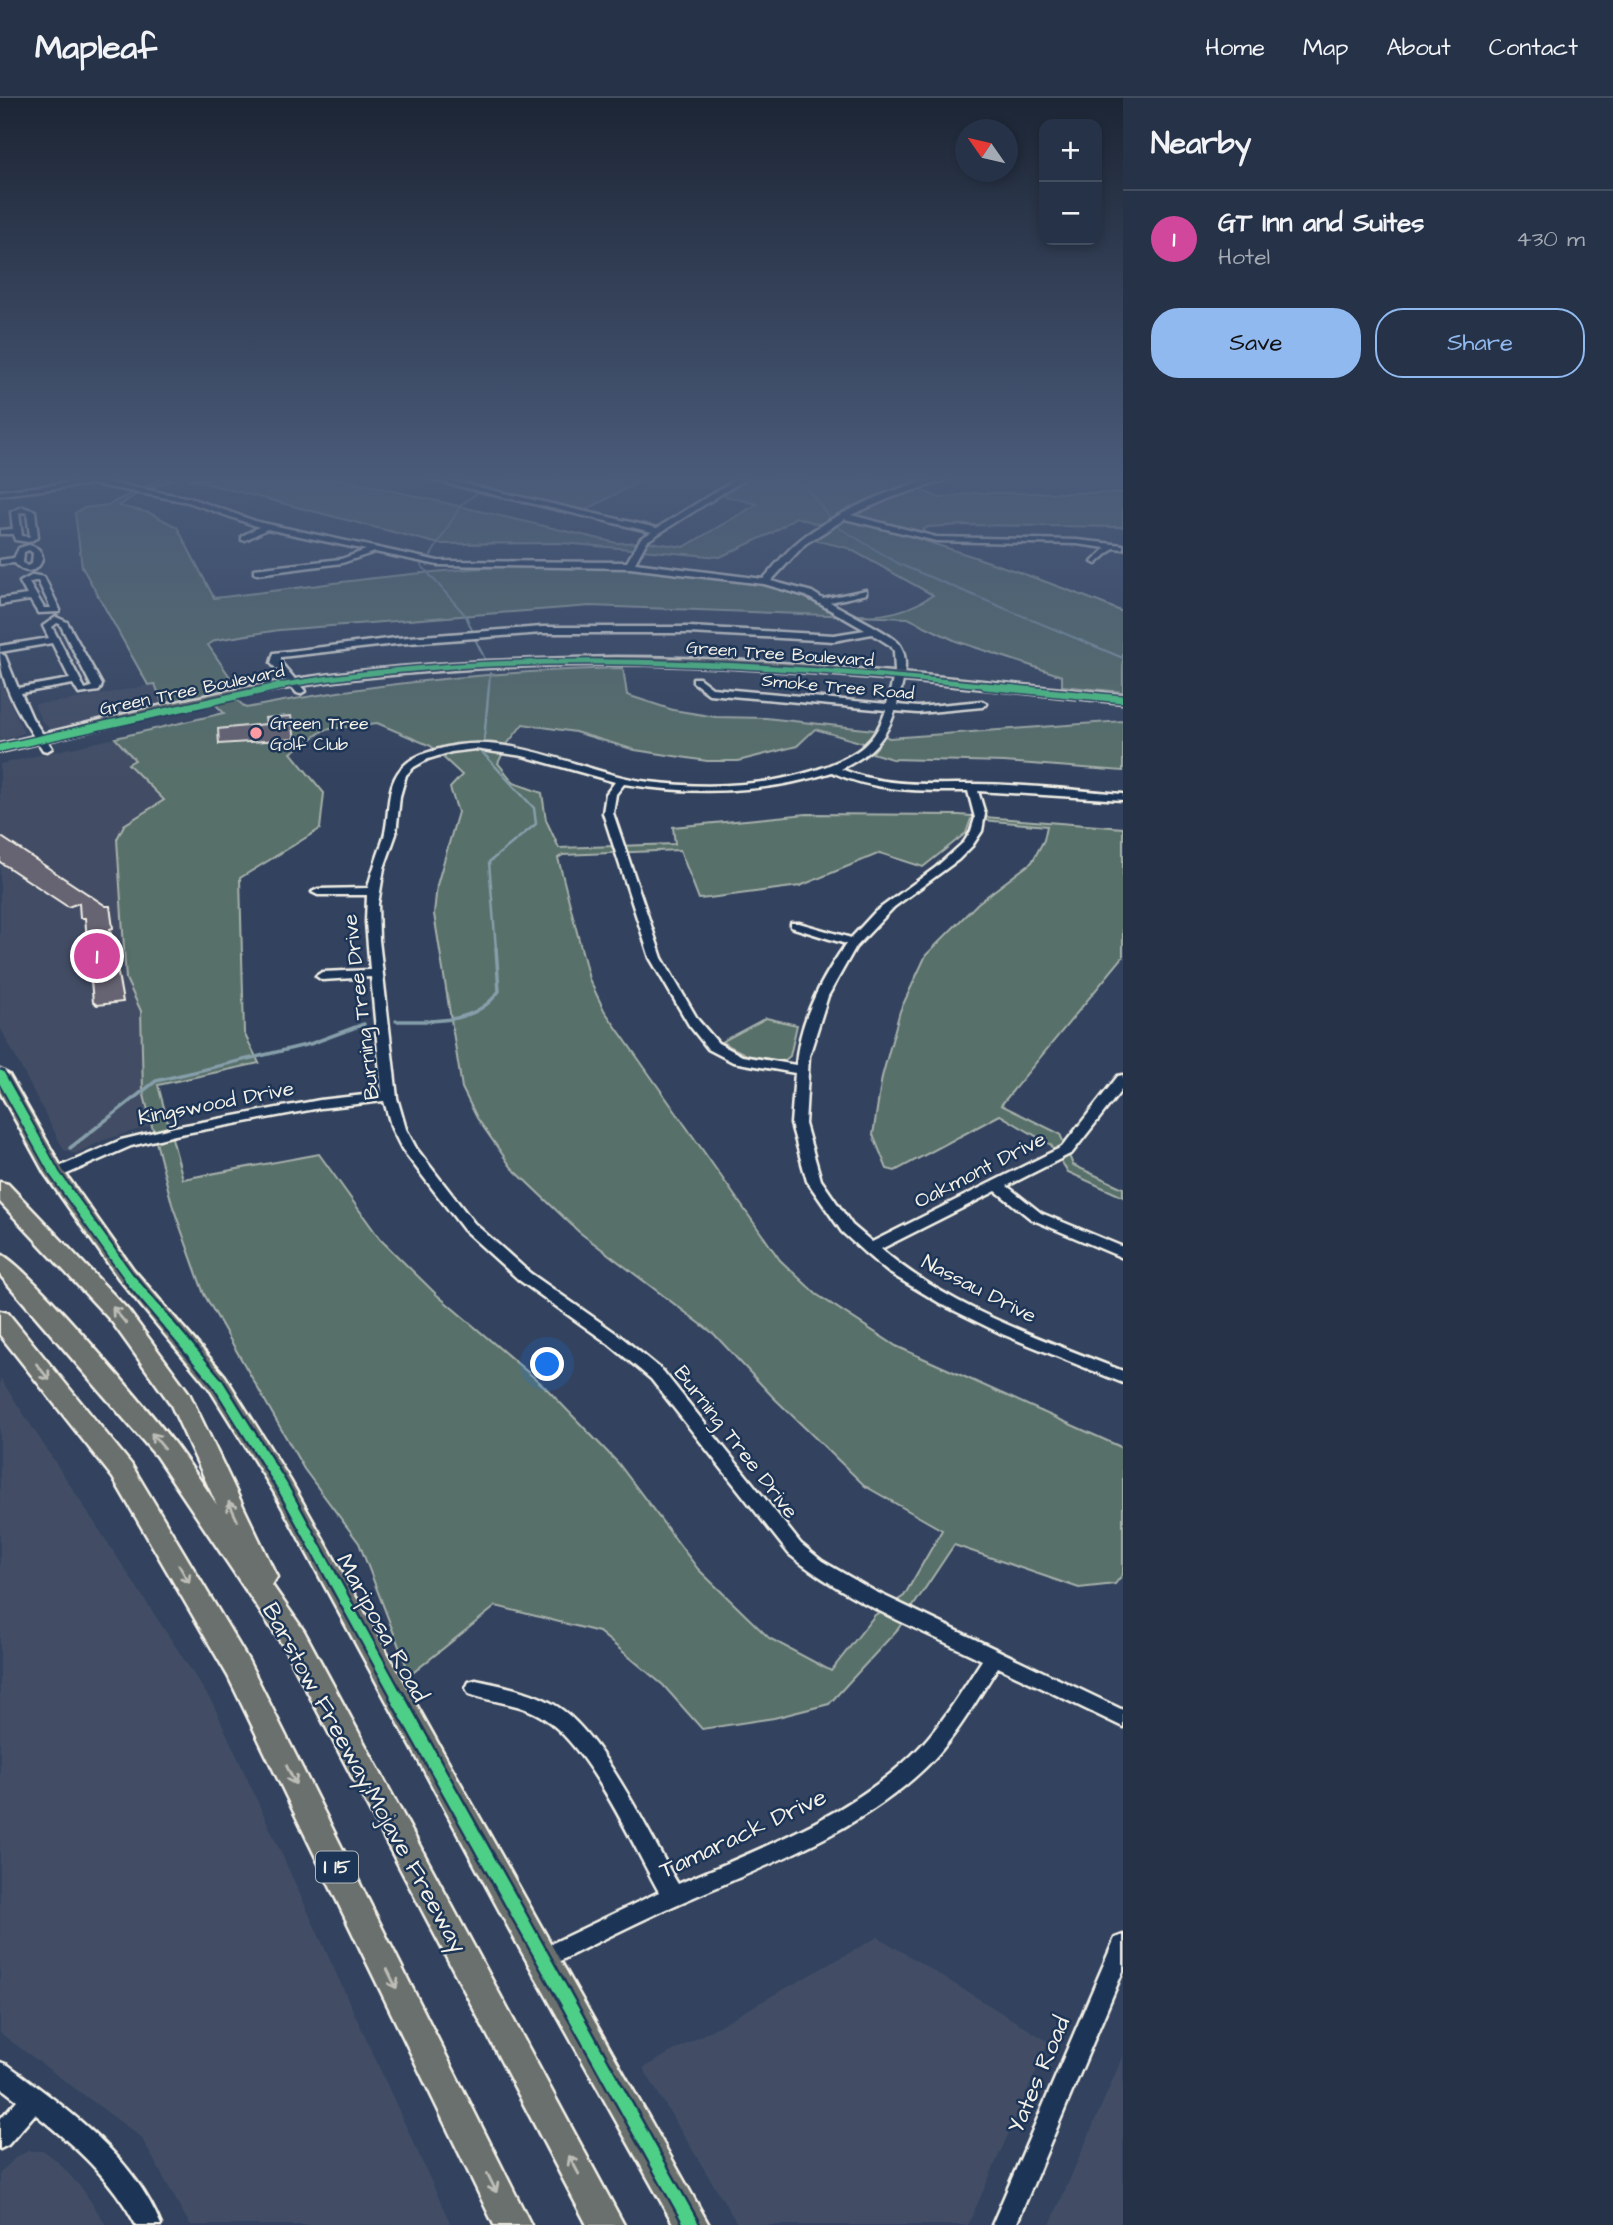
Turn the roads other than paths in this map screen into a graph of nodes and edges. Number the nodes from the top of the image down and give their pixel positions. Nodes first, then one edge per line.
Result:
1 (735, 578) edge
2 (769, 578) edge
3 (765, 582) junction
4 (863, 592) dead end
5 (33, 597) dead end
6 (824, 601) junction
7 (0, 602) edge
8 (875, 631) junction
9 (55, 640) junction
10 (0, 649) edge
11 (0, 656) edge
12 (896, 678) junction
13 (696, 680) dead end
14 (74, 681) junction
15 (297, 687) junction
16 (15, 691) junction
17 (1123, 699) edge
18 (982, 704) dead end
19 (891, 708) junction
20 (44, 744) junction
21 (0, 748) edge
22 (0, 759) edge
23 (831, 768) junction
24 (621, 781) junction
25 (972, 787) junction
26 (1123, 797) edge
27 (372, 891) junction
28 (318, 892) dead end
29 (794, 925) dead end
30 (853, 942) junction
31 (377, 973) junction
32 (322, 976) dead end
33 (800, 1070) junction
34 (0, 1075) edge
35 (1123, 1079) edge
36 (391, 1096) junction
37 (55, 1174) junction
38 (999, 1186) junction
39 (0, 1189) edge
40 (869, 1249) junction
41 (1123, 1253) edge
42 (0, 1262) edge
43 (0, 1319) edge
44 (1123, 1377) edge
45 (293, 1639) junction
46 (994, 1657) junction
47 (476, 1688) dead end
48 (1123, 1719) edge
49 (673, 1896) junction
50 (1123, 1945) edge
51 (542, 1959) junction
52 (0, 2073) edge
53 (33, 2098) junction
54 (0, 2137) edge
55 (149, 2225) edge
56 (513, 2225) edge
57 (606, 2225) edge
58 (692, 2225) edge
59 (1004, 2225) edge

1 - 3 street, Burning Tree Drive
2 - 3 street
3 - 6 street, Burning Tree Drive
4 - 6 street
5 - 7 street
6 - 8 street, Burning Tree Drive
8 - 12 street, Burning Tree Drive
8 - 15 street
9 - 10 street
9 - 14 street
9 - 14 street
11 - 16 street
12 - 15 main road, Green Tree Boulevard
12 - 17 main road, Green Tree Boulevard
12 - 19 street, Burning Tree Drive
13 - 19 street, Smoke Tree Road
14 - 16 street
15 - 20 main road, Green Tree Boulevard
16 - 20 street
18 - 19 street, Smoke Tree Road
19 - 23 street, Burning Tree Drive
20 - 21 main road, Green Tree Boulevard
20 - 22 main road, Green Tree Boulevard
23 - 24 street, Burning Tree Drive
23 - 25 street
24 - 27 street, Burning Tree Drive
24 - 33 street
25 - 26 street
25 - 30 street, Nassau Drive
27 - 28 street
27 - 31 street, Burning Tree Drive
29 - 30 street
30 - 33 street, Nassau Drive
31 - 32 street
31 - 36 street, Burning Tree Drive
33 - 40 street, Nassau Drive
34 - 37 main road, Mariposa Road
35 - 38 street, Oakmont Drive
36 - 37 street, Kingswood Drive
36 - 46 street, Burning Tree Drive
37 - 51 main road, Mariposa Road
38 - 40 street, Oakmont Drive
38 - 41 street
45 -> 39 highway
40 - 44 street, Nassau Drive
45 -> 42 highway, Barstow Freeway;Mojave Freeway
43 -> 56 highway, I 15
57 -> 45 highway, Barstow Freeway;Mojave Freeway
46 - 48 street, Burning Tree Drive
46 - 49 street, Tamarack Drive
47 - 49 street
49 - 51 street, Tamarack Drive
50 - 59 street, Yates Road
51 - 58 main road, Mariposa Road
52 - 53 street
53 - 54 street
53 - 55 street

